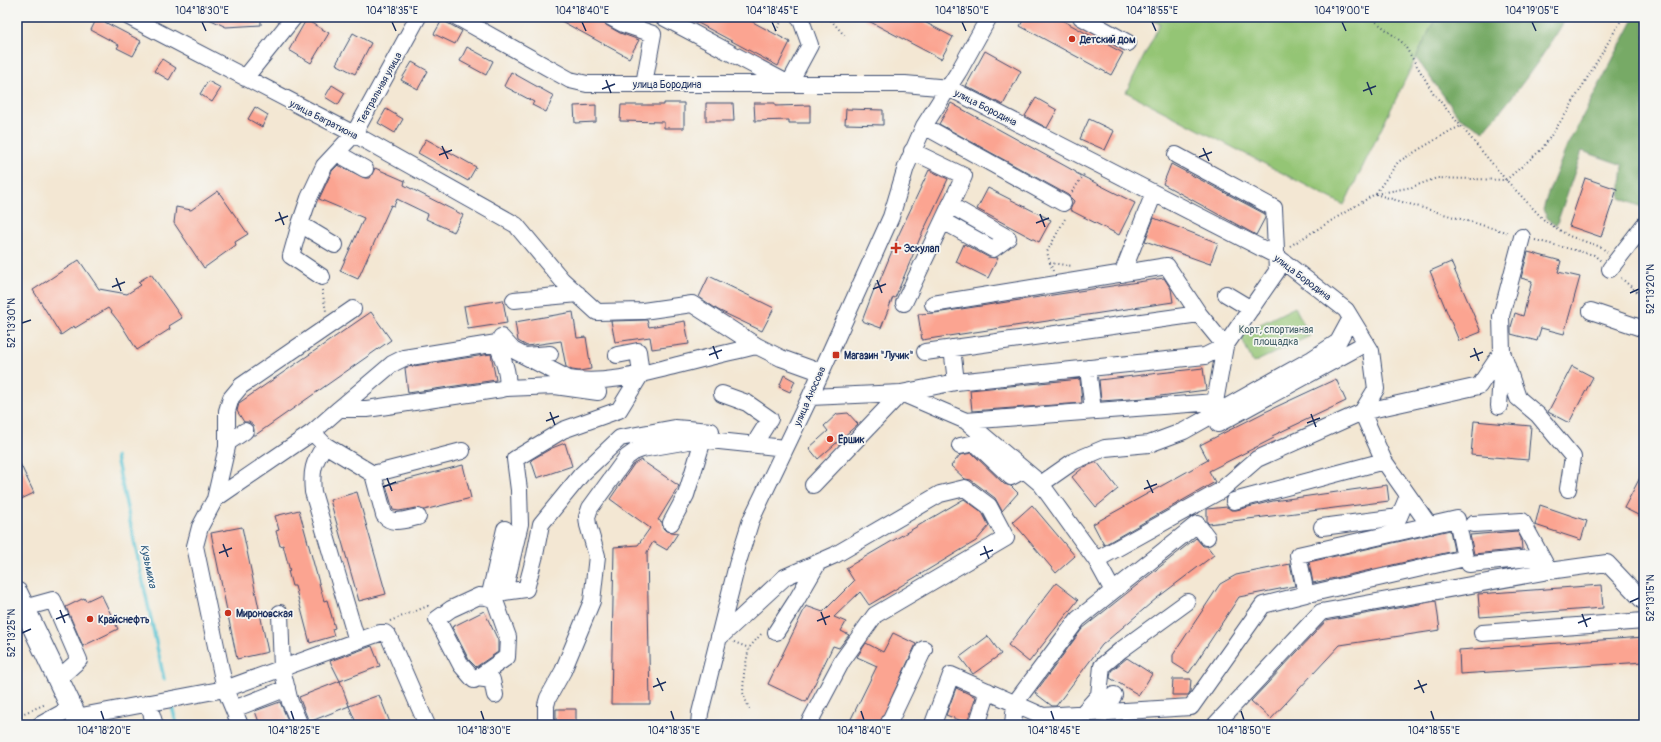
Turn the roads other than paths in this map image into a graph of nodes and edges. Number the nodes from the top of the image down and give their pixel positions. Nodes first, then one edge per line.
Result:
1 (129, 17) edge
2 (294, 17) edge
3 (418, 17) edge
4 (457, 17) edge
5 (610, 17) edge
6 (663, 17) edge
7 (798, 17) edge
8 (989, 17) edge
9 (1081, 17) edge
10 (1128, 43) dead end
11 (245, 78) junction
12 (644, 84) junction
13 (789, 84) junction
14 (949, 88) junction
15 (924, 126) junction
16 (354, 134) junction
17 (912, 151) junction
18 (337, 153) junction
19 (1176, 154) dead end
20 (365, 169) dead end
21 (1154, 193) junction
22 (1063, 203) dead end
23 (950, 205) junction
24 (942, 221) junction
25 (300, 224) junction
26 (1644, 225) edge
27 (1522, 237) road end
28 (335, 245) dead end
29 (1275, 255) junction
30 (1614, 264) road end
31 (1122, 274) junction
32 (322, 277) dead end
33 (578, 294) junction
34 (1226, 294) dead end
35 (514, 300) dead end
36 (904, 303) dead end
37 (933, 304) dead end
38 (353, 309) dead end
39 (1251, 309) junction
40 (1591, 311) dead end
41 (1199, 314) junction
42 (1351, 318) junction
43 (1644, 329) edge
44 (501, 337) dead end
45 (1366, 343) junction
46 (757, 346) junction
47 (1225, 346) junction
48 (952, 348) junction
49 (925, 352) dead end
50 (1502, 352) junction
51 (550, 354) dead end
52 (617, 355) dead end
53 (525, 356) junction
54 (1088, 368) junction
55 (820, 372) junction
56 (641, 374) junction
57 (956, 382) junction
58 (506, 388) junction
59 (598, 392) dead end
60 (901, 393) junction
61 (722, 394) dead end
62 (810, 397) junction
63 (1499, 406) dead end
64 (339, 409) junction
65 (1092, 411) junction
66 (1362, 412) junction
67 (966, 421) junction
68 (1218, 424) dead end
69 (245, 431) dead end
70 (313, 432) junction
71 (758, 438) junction
72 (703, 440) junction
73 (227, 443) junction
74 (325, 445) junction
75 (960, 446) dead end
76 (783, 448) junction
77 (462, 451) dead end
78 (1384, 461) junction
79 (1024, 470) junction
80 (373, 474) junction
81 (1041, 484) junction
82 (813, 485) dead end
83 (1568, 489) dead end
84 (1408, 496) junction
85 (215, 500) junction
86 (1234, 501) dead end
87 (418, 517) dead end
88 (671, 523) dead end
89 (1474, 524) dead end
90 (1429, 525) junction
91 (1322, 528) dead end
92 (505, 529) dead end
93 (1207, 537) dead end
94 (1541, 557) junction
95 (1096, 560) junction
96 (818, 563) junction
97 (1470, 564) dead end
98 (1549, 572) junction
99 (1113, 591) junction
100 (1313, 592) dead end
101 (496, 596) junction
102 (21, 600) edge
103 (1187, 602) dead end
104 (1644, 602) edge
105 (280, 613) dead end
106 (1644, 621) edge
107 (779, 627) road end
108 (1482, 633) dead end
109 (726, 639) junction
110 (357, 641) junction
111 (924, 648) dead end
112 (282, 669) junction
113 (477, 678) junction
114 (58, 679) junction
115 (287, 688) junction
116 (225, 689) junction
117 (988, 691) junction
118 (495, 695) dead end
119 (1114, 695) dead end
120 (148, 703) junction
121 (1014, 703) junction
122 (234, 710) junction
123 (1104, 712) junction
124 (76, 717) edge
125 (1080, 719) edge
126 (1038, 721) edge
127 (40, 725) edge
128 (155, 725) edge
129 (240, 725) edge
130 (300, 725) edge
131 (427, 725) edge
132 (546, 725) edge
133 (699, 725) edge
134 (808, 725) edge
135 (888, 725) edge
136 (934, 725) edge
137 (977, 725) edge
138 (1013, 725) edge
139 (1215, 725) edge

1 - 11 street, улица Багратиона
2 - 11 street
3 - 16 street, Театральная улица
4 - 12 street, улица Бородина
5 - 12 street
6 - 13 street
7 - 13 street
8 - 14 street, улица Аносова
9 - 10 street
11 - 16 street, улица Багратиона
12 - 13 street, улица Бородина
13 - 14 street, улица Бородина
14 - 15 street, улица Аносова
14 - 21 street, улица Бородина
15 - 17 street, улица Аносова
15 - 22 street
16 - 18 street, Театральная улица
16 - 33 street, улица Багратиона
17 - 23 street
17 - 55 street, улица Аносова
18 - 20 street
18 - 25 street, Театральная улица
19 - 29 street
21 - 29 street, улица Бородина
21 - 31 street
23 - 24 street
23 - 24 street
24 - 36 street
25 - 28 street
25 - 32 street, Театральная улица
26 - 30 street
27 - 50 street
29 - 39 street
29 - 42 street, улица Бородина
31 - 37 street
31 - 41 street
33 - 35 street
33 - 46 street
34 - 39 street
38 - 73 street
39 - 47 street
40 - 43 street
41 - 47 street
41 - 48 street
42 - 45 street, улица Бородина
42 - 81 street
44 - 53 street
45 - 66 street, улица Бородина
45 - 68 street
46 - 55 street
46 - 56 street
47 - 54 street
47 - 65 street
48 - 49 street
48 - 57 street
50 - 63 street
50 - 66 street
50 - 83 street
51 - 53 street
52 - 56 street
53 - 56 street
54 - 57 street
54 - 65 street
55 - 62 street, улица Аносова
56 - 101 street
57 - 60 street
58 - 59 street
58 - 64 street
58 - 64 street
60 - 62 street
60 - 67 street
60 - 82 street
61 - 71 street
62 - 76 street, улица Аносова
64 - 70 street
65 - 67 street
66 - 78 street
66 - 95 street
67 - 79 street
69 - 73 street
70 - 74 street
70 - 85 street
71 - 76 street
71 - 101 street
72 - 76 street
72 - 88 street
72 - 132 street
73 - 85 street
74 - 80 street
74 - 110 street
75 - 79 street
76 - 109 street, улица Аносова
77 - 80 street
78 - 84 street
78 - 86 street
79 - 81 street
80 - 87 street
81 - 95 street
84 - 90 street
84 - 91 street
85 - 116 street
89 - 94 street
90 - 100 street
90 - 123 street
92 - 101 street
93 - 99 street
94 - 97 street
94 - 98 street
95 - 99 street
96 - 107 street
96 - 109 street
96 - 134 street
98 - 104 street
98 - 139 street
99 - 121 street
101 - 113 street
101 - 113 street
102 - 114 main road
102 - 114 street
103 - 125 street
105 - 112 street
106 - 108 street
109 - 133 street, улица Аносова
110 - 112 street
110 - 131 street
111 - 135 street
112 - 115 street
112 - 116 street
113 - 118 street
114 - 124 main road
115 - 122 street
115 - 130 street
116 - 120 street
116 - 122 street
117 - 121 street
117 - 136 street
117 - 137 street
119 - 123 street
120 - 124 street
120 - 128 street
121 - 126 street
121 - 138 street
122 - 129 street
123 - 125 street
124 - 127 street
125 - 126 street

